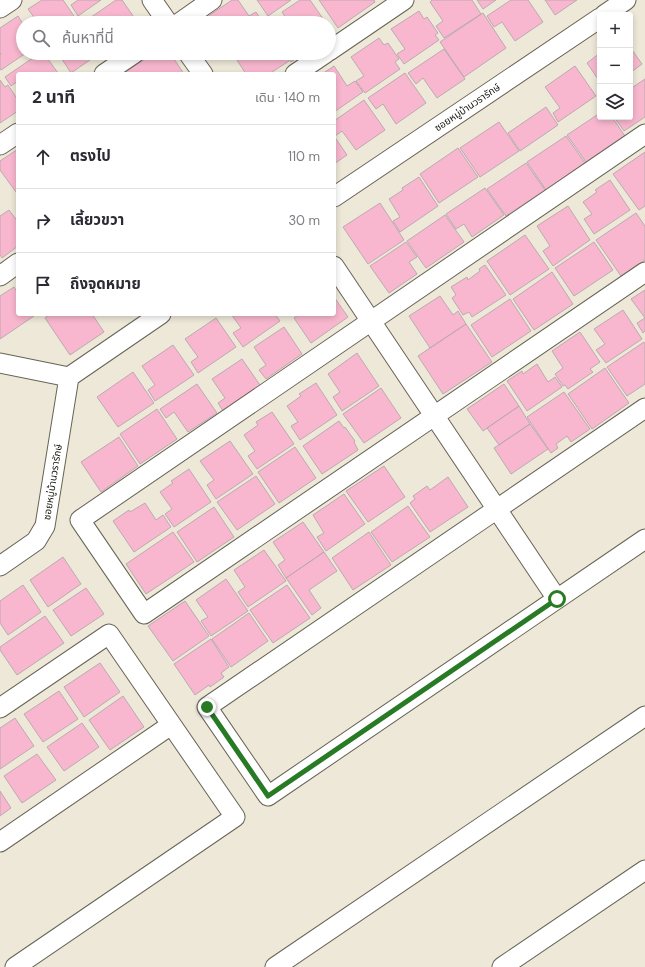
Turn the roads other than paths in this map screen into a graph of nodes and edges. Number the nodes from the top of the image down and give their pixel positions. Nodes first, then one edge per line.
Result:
1 (12, 0) edge
2 (152, 0) edge
3 (212, 0) edge
4 (404, 0) edge
5 (626, 0) edge
6 (0, 8) edge
7 (608, 12) edge
8 (163, 16) edge
9 (189, 16) edge
10 (597, 20) edge
11 (336, 46) edge
12 (125, 60) edge
13 (193, 60) edge
14 (316, 60) edge
15 (107, 72) edge
16 (202, 72) edge
17 (298, 72) edge
18 (16, 134) edge
19 (645, 134) edge
20 (0, 145) edge
21 (336, 196) edge
22 (16, 264) edge
23 (336, 269) edge
24 (645, 272) edge
25 (0, 276) edge
26 (158, 316) edge
27 (371, 321) junction
28 (0, 363) edge
29 (69, 376) junction
30 (645, 408) edge
31 (434, 416) junction
32 (497, 509) junction
33 (645, 539) edge
34 (0, 566) edge
35 (557, 599) junction
36 (0, 708) edge
37 (645, 716) edge
38 (171, 725) junction
39 (0, 842) edge
40 (645, 870) edge
41 (15, 967) edge
42 (275, 967) edge
43 (502, 967) edge

1 - 6 street
2 - 8 street
3 - 9 street
4 - 11 street
5 - 7 street
10 - 21 street, ซอยหมู่บ้านวรารักษ์
12 - 15 street
13 - 16 street
14 - 17 street
18 - 20 street
19 - 27 street
22 - 25 street
23 - 27 street
24 - 31 street
26 - 29 street
27 - 31 street
27 - 31 street
28 - 29 street
29 - 34 street, ซอยหมู่บ้านวรารักษ์
30 - 32 street
31 - 32 street
32 - 35 street
32 - 35 street
33 - 35 street
36 - 38 street
37 - 42 street
38 - 39 street
38 - 41 street
40 - 43 street

